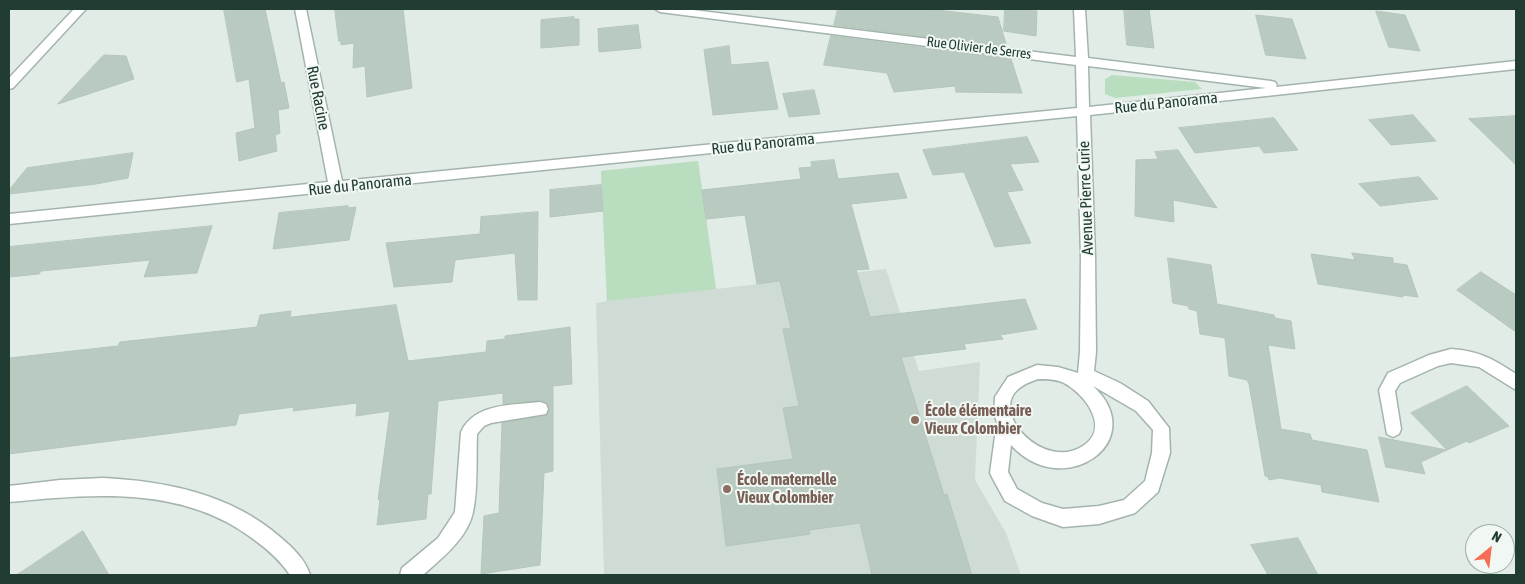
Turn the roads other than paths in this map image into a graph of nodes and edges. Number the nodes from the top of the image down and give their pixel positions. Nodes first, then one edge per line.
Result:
1 (80, 9) edge
2 (300, 9) edge
3 (660, 9) edge
4 (1080, 9) edge
5 (1082, 61) junction
6 (1516, 65) edge
7 (9, 85) edge
8 (1299, 88) junction
9 (1083, 111) junction
10 (336, 187) junction
11 (9, 219) edge
12 (1085, 381) junction
13 (1516, 383) edge
14 (540, 409) dead end
15 (1005, 424) junction
16 (1394, 429) dead end
17 (9, 494) edge
18 (301, 575) edge
19 (408, 575) edge

1 - 7 street
2 - 10 street, Rue Racine
3 - 5 street, Rue Olivier de Serres
4 - 5 street, Avenue Pierre Curie
5 - 8 street, Rue Olivier de Serres
5 - 9 street, Avenue Pierre Curie
6 - 8 street, Rue du Panorama
8 - 9 street, Rue du Panorama
9 - 10 street, Rue du Panorama
9 - 12 street, Avenue Pierre Curie
10 - 11 street, Rue du Panorama
12 - 15 street
12 - 15 street
12 - 15 street
13 - 16 street
14 - 19 street
17 - 18 street

